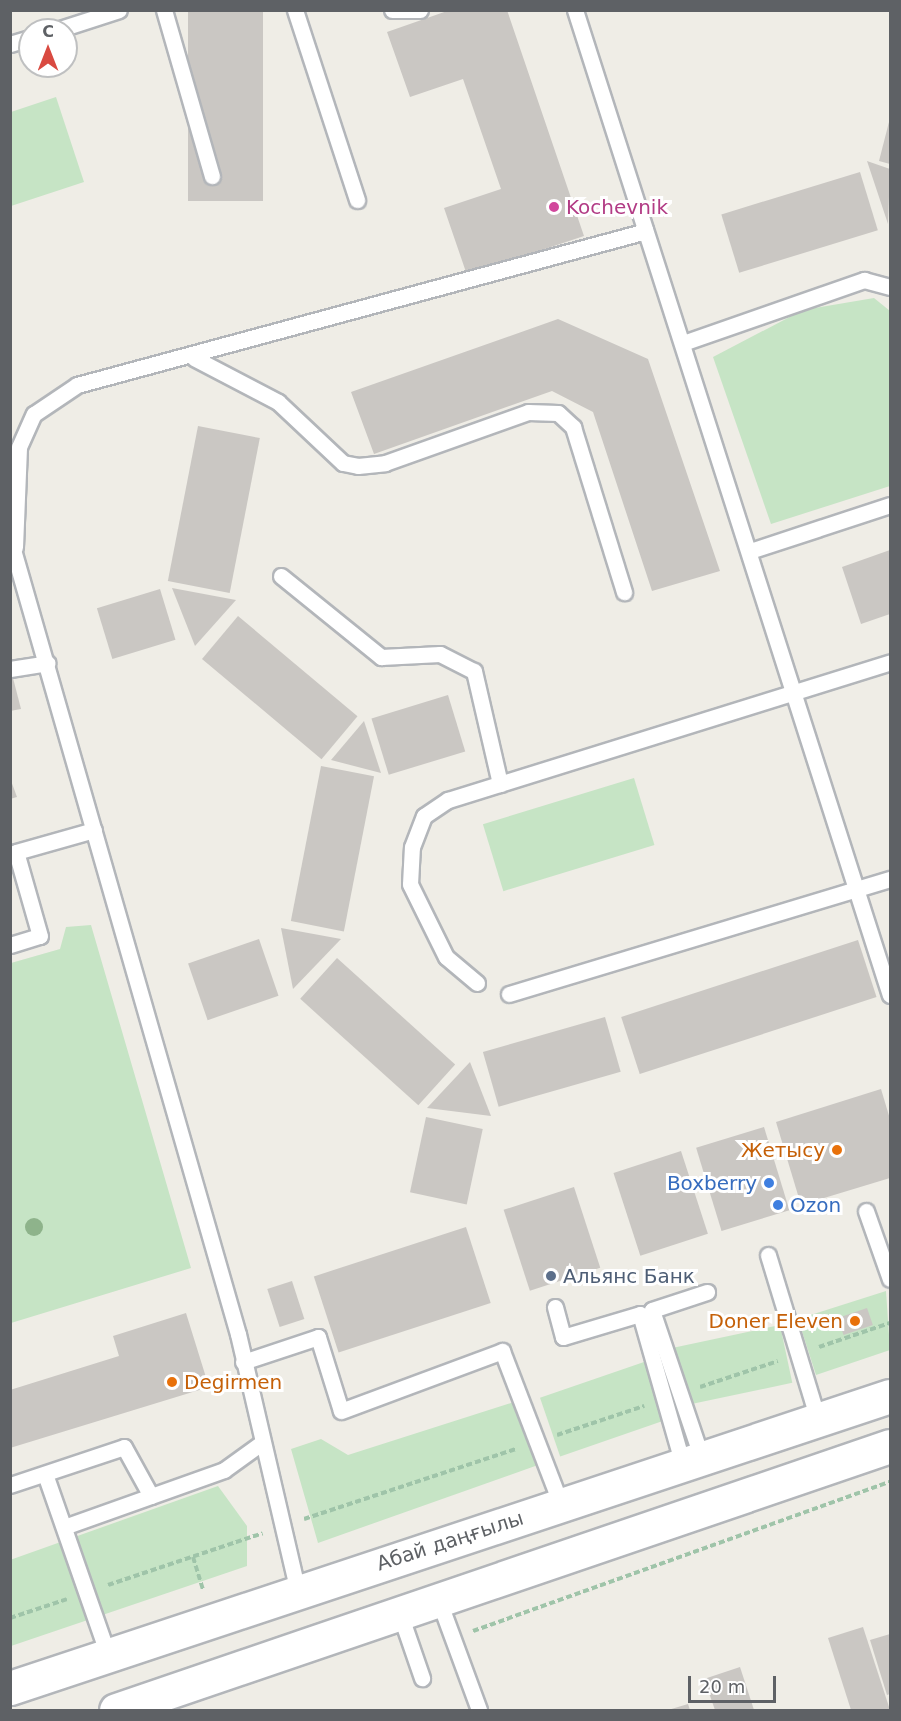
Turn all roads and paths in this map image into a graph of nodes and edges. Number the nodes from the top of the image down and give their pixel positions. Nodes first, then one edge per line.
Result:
1 (119, 10) edge
2 (164, 10) edge
3 (295, 10) edge
4 (392, 10) edge
5 (420, 10) edge
6 (575, 10) edge
7 (78, 23) edge
8 (212, 176) dead end
9 (357, 201) dead end
10 (646, 231) junction
11 (891, 287) edge
12 (683, 343) junction
13 (194, 358) junction
14 (891, 505) edge
15 (13, 543) edge
16 (750, 551) junction
17 (281, 576) dead end
18 (624, 592) dead end
19 (891, 662) edge
20 (48, 663) junction
21 (10, 669) edge
22 (796, 695) junction
23 (500, 784) junction
24 (94, 830) junction
25 (891, 879) edge
26 (857, 890) junction
27 (10, 945) edge
28 (477, 983) dead end
29 (509, 994) dead end
30 (891, 995) edge
31 (866, 1211) dead end
32 (768, 1255) dead end
33 (891, 1279) edge
34 (707, 1292) dead end
35 (555, 1307) dead end
36 (891, 1323) edge
37 (798, 1354) junction
38 (243, 1362) junction
39 (680, 1394) junction
40 (891, 1396) edge
41 (664, 1399) junction
42 (818, 1420) junction
43 (539, 1441) junction
44 (260, 1444) junction
45 (891, 1446) edge
46 (692, 1462) junction
47 (45, 1473) junction
48 (891, 1482) edge
49 (10, 1485) edge
50 (151, 1496) junction
51 (561, 1505) junction
52 (64, 1527) junction
53 (280, 1527) junction
54 (192, 1557) junction
55 (298, 1592) junction
56 (86, 1593) junction
57 (206, 1599) dead end
58 (439, 1601) junction
59 (400, 1614) junction
60 (10, 1618) edge
61 (453, 1638) junction
62 (108, 1655) junction
63 (422, 1677) dead end
64 (10, 1689) edge
65 (116, 1710) edge
66 (479, 1710) edge

1 - 7 lane
2 - 8 lane
3 - 9 lane
4 - 5 lane
6 - 10 lane
10 - 12 lane
10 - 13 lane
11 - 12 lane
12 - 16 lane
13 - 15 lane
13 - 18 lane
14 - 16 lane
15 - 20 lane
16 - 22 lane
17 - 23 lane
19 - 22 lane
20 - 21 lane
20 - 24 lane
22 - 23 lane
22 - 26 lane
23 - 28 lane
24 - 27 lane
24 - 38 lane
25 - 26 lane
26 - 29 lane
26 - 30 lane
31 - 33 lane
32 - 37 lane
34 - 39 lane
35 - 41 lane
36 - 37 path
37 - 39 path
37 - 42 lane
38 - 43 lane
38 - 44 lane
39 - 46 lane
40 - 42 main road, Абай даңғылы
41 - 43 path
41 - 46 lane
42 - 46 main road, Абай даңғылы
43 - 51 lane
43 - 53 path
44 - 50 lane
44 - 53 lane
45 - 58 main road
46 - 51 main road, Абай даңғылы
47 - 49 lane
47 - 50 lane
47 - 52 lane
48 - 61 path
50 - 52 lane
51 - 55 main road, Абай даңғылы
52 - 56 lane
53 - 54 path
53 - 55 lane
54 - 56 path
54 - 57 path
55 - 62 main road, Абай даңғылы
56 - 60 path
56 - 62 lane
58 - 59 main road
58 - 61 lane
59 - 63 lane
59 - 65 main road
61 - 66 lane
62 - 64 main road, Абай даңғылы

